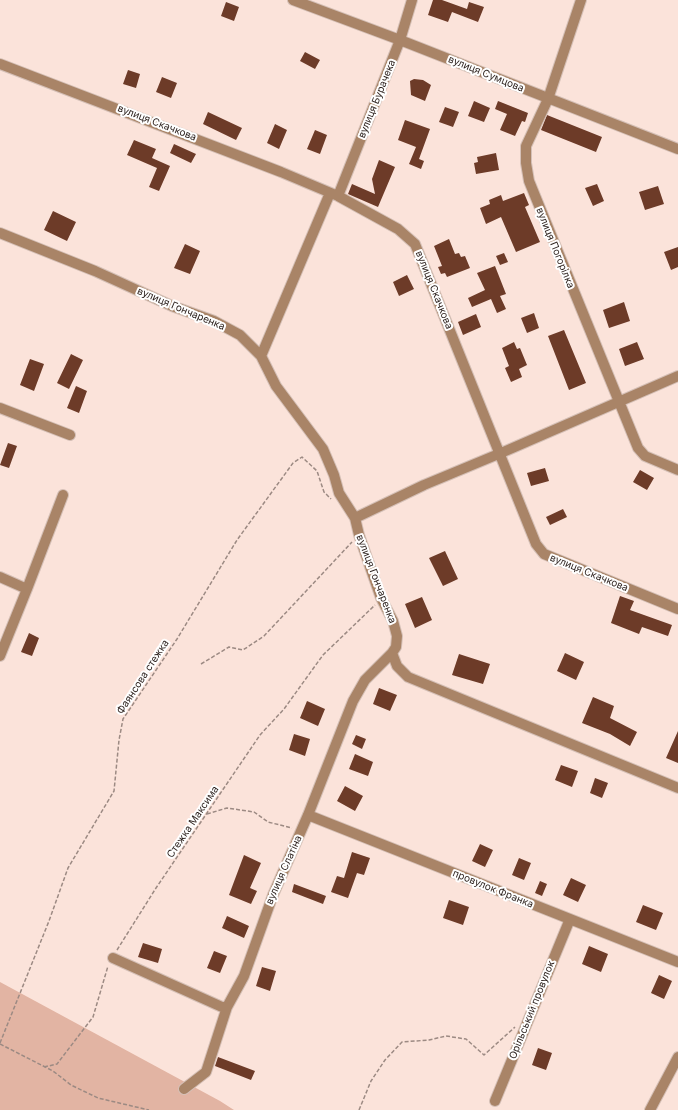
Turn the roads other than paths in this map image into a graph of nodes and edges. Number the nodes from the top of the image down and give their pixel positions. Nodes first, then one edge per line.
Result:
1 (293, 0) edge
2 (412, 0) edge
3 (581, 0) edge
4 (400, 40) junction
5 (0, 64) edge
6 (548, 99) junction
7 (678, 149) edge
8 (334, 195) junction
9 (0, 233) edge
10 (261, 356) junction
11 (678, 376) edge
12 (618, 403) junction
13 (0, 408) edge
14 (70, 435) dead end
15 (501, 453) junction
16 (678, 470) edge
17 (63, 495) dead end
18 (355, 518) junction
19 (0, 577) edge
20 (28, 588) junction
21 (678, 609) edge
22 (392, 653) junction
23 (0, 656) edge
24 (678, 788) edge
25 (308, 816) junction
26 (570, 919) junction
27 (113, 958) road end
28 (678, 962) edge
29 (227, 1007) junction
30 (678, 1057) edge
31 (184, 1089) dead end
32 (495, 1100) dead end
33 (650, 1110) edge

1 - 4 street, вулиця Сумцова
2 - 4 street, вулиця Бурачека
3 - 6 street, вулиця Погорілка
4 - 6 street, вулиця Сумцова
4 - 8 street, вулиця Бурачека
5 - 8 street, вулиця Скачкова
6 - 7 street, вулиця Сумцова
6 - 12 street, вулиця Погорілка
8 - 10 street, вулиця Бурачека
8 - 15 street, вулиця Скачкова
9 - 10 street, вулиця Гончаренка
10 - 18 street, вулиця Гончаренка
11 - 12 street
12 - 15 street
12 - 16 street, вулиця Погорілка
13 - 14 street
15 - 18 street
15 - 21 street, вулиця Скачкова
17 - 20 street
18 - 22 street, вулиця Гончаренка
19 - 20 street
20 - 23 street
22 - 24 street
22 - 25 street, вулиця Слатіна
25 - 26 street, провулок Франка
25 - 29 street, вулиця Слатіна
26 - 28 street, провулок Франка
26 - 32 street, Орільський провулок
27 - 29 street
29 - 31 street, вулиця Слатіна
30 - 33 street

